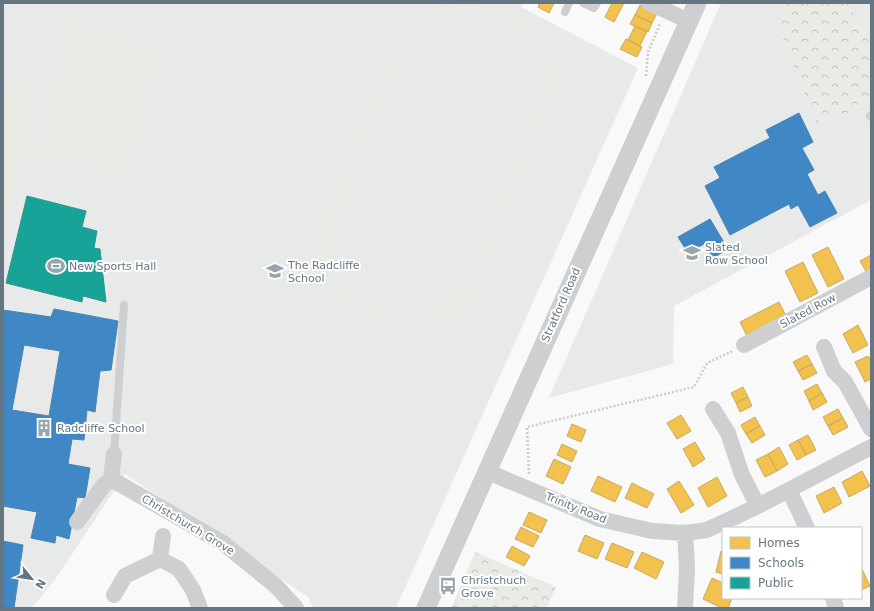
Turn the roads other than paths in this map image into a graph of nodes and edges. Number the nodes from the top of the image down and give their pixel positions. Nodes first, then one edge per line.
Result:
1 (569, 3) edge
2 (583, 3) edge
3 (597, 3) edge
4 (649, 3) edge
5 (697, 3) edge
6 (565, 12) dead end
7 (689, 22) junction
8 (871, 277) edge
9 (124, 305) dead end
10 (744, 345) road end
11 (824, 347) dead end
12 (713, 409) dead end
13 (871, 429) edge
14 (871, 447) edge
15 (114, 454) joint
16 (488, 472) junction
17 (111, 479) junction
18 (789, 490) junction
19 (758, 506) junction
20 (77, 522) dead end
21 (807, 527) edge
22 (686, 533) junction
23 (162, 536) dead end
24 (160, 559) junction
25 (114, 595) dead end
26 (200, 608) edge
27 (296, 608) edge
28 (426, 608) edge
29 (685, 608) edge

1 - 6 lane
2 - 3 lane
4 - 7 street
5 - 7 street, Stratford Road
7 - 16 street, Stratford Road
8 - 10 street, Slated Row
9 - 15 lane
11 - 13 street
12 - 19 street
14 - 18 street, Trinity Road
15 - 17 street
16 - 22 street, Trinity Road
16 - 28 street, Stratford Road
17 - 20 street
17 - 27 street, Christchurch Grove
18 - 19 street, Trinity Road
18 - 21 street
19 - 22 street, Trinity Road
22 - 29 street
23 - 24 street
24 - 25 street
24 - 26 street

